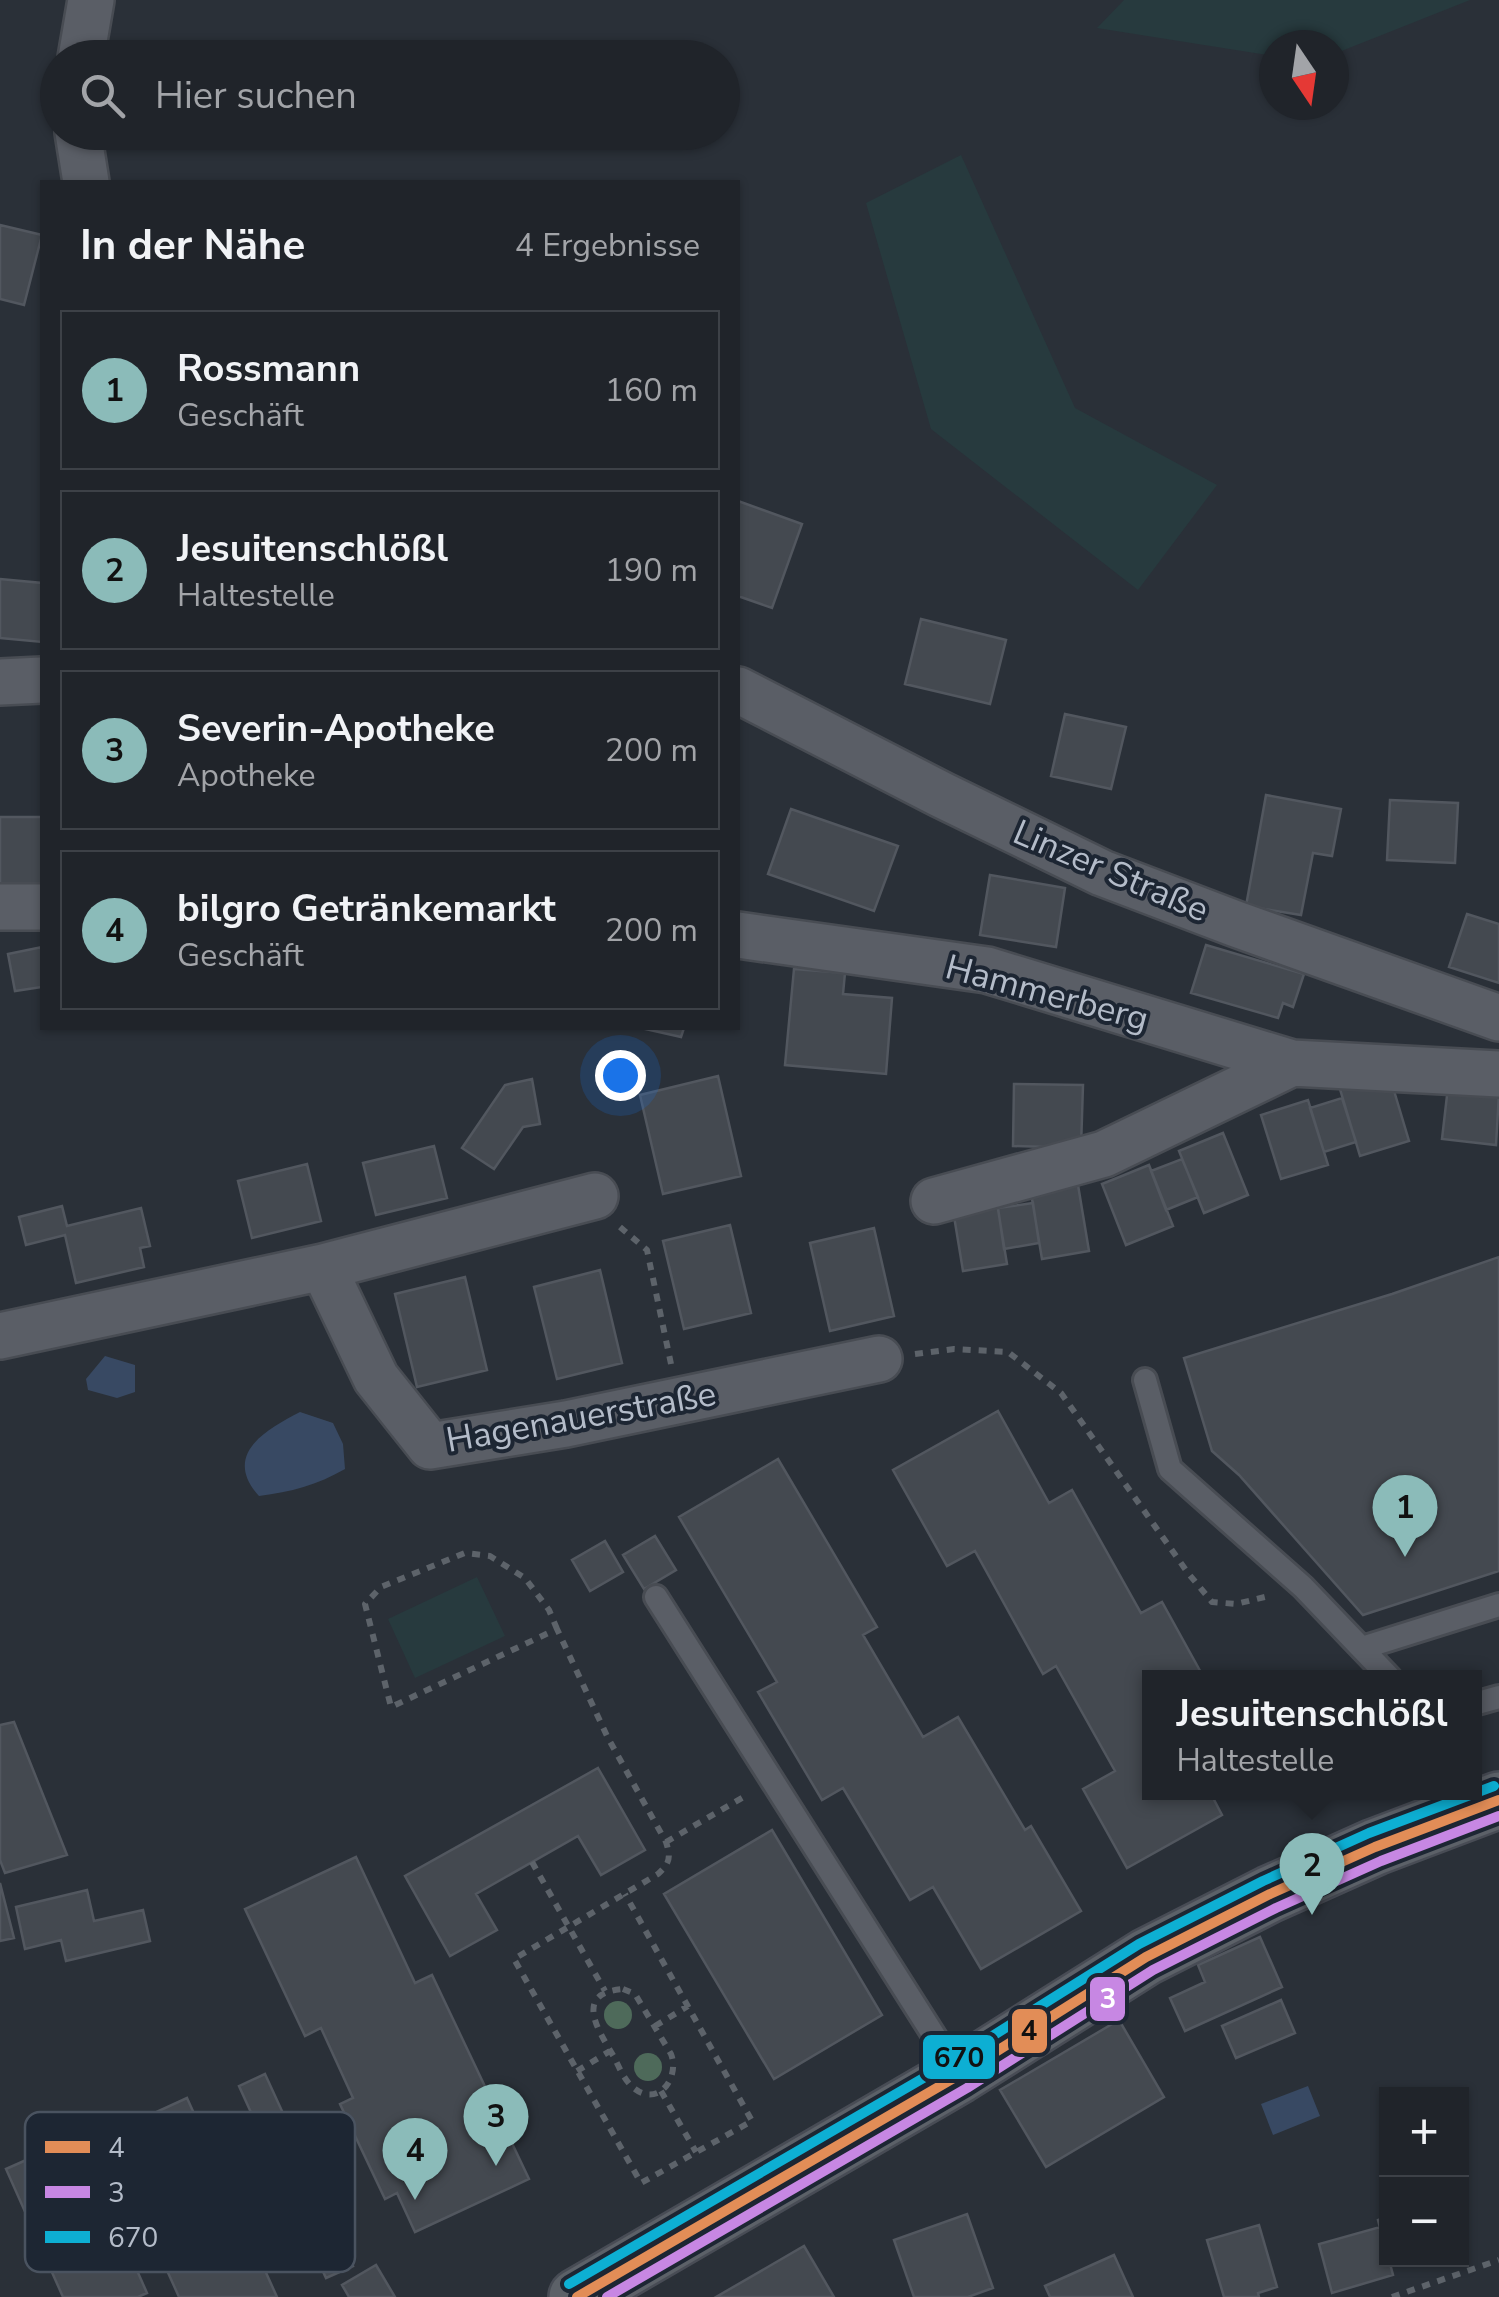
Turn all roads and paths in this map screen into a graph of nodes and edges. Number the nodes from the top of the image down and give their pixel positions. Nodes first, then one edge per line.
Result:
1 (90, 0) edge
2 (83, 40) edge
3 (81, 150) edge
4 (86, 180) edge
5 (40, 680) edge
6 (0, 682) edge
7 (740, 691) edge
8 (0, 907) edge
9 (40, 907) edge
10 (740, 935) edge
11 (1499, 1018) edge
12 (1292, 1062) junction
13 (1499, 1074) edge
14 (589, 1198) joint
15 (934, 1201) dead end
16 (323, 1267) junction
17 (0, 1336) edge
18 (878, 1358) joint
19 (1144, 1380) dead end
20 (679, 1401) junction
21 (1303, 1587) junction
22 (656, 1597) dead end
23 (1499, 1605) edge
24 (557, 1629) junction
25 (1362, 1648) junction
26 (1383, 1670) edge
27 (772, 1780) junction
28 (1499, 1800) edge
29 (666, 1842) junction
30 (532, 1862) dead end
31 (625, 1894) junction
32 (568, 1927) junction
33 (605, 1991) junction
34 (688, 2006) junction
35 (655, 2026) junction
36 (610, 2051) junction
37 (578, 2071) junction
38 (959, 2075) junction
39 (662, 2091) junction
40 (696, 2152) junction
41 (1499, 2260) edge
42 (578, 2297) edge
43 (1392, 2297) edge

1 - 2 street
3 - 4 street
5 - 6 street
7 - 11 street, Linzer Straße
8 - 9 street
10 - 12 street, Hammerberg
12 - 13 street, Hammerberg
12 - 15 street, Hammerberg
14 - 16 street
14 - 20 path
16 - 17 street
16 - 20 street, Hagenauerstraße
18 - 20 street, Hagenauerstraße
18 - 21 path
19 - 21 lane
21 - 25 lane
22 - 27 lane
23 - 25 lane
24 - 24 path
24 - 29 path
25 - 26 lane
27 - 29 path
27 - 38 lane
28 - 38 main road
29 - 31 path
30 - 32 path
31 - 32 path
31 - 34 path
32 - 33 path
32 - 37 path
33 - 35 path
33 - 36 path
34 - 35 path
34 - 40 path
35 - 39 path
36 - 37 path
36 - 39 path
37 - 40 path
38 - 42 main road
39 - 40 path
41 - 43 path

